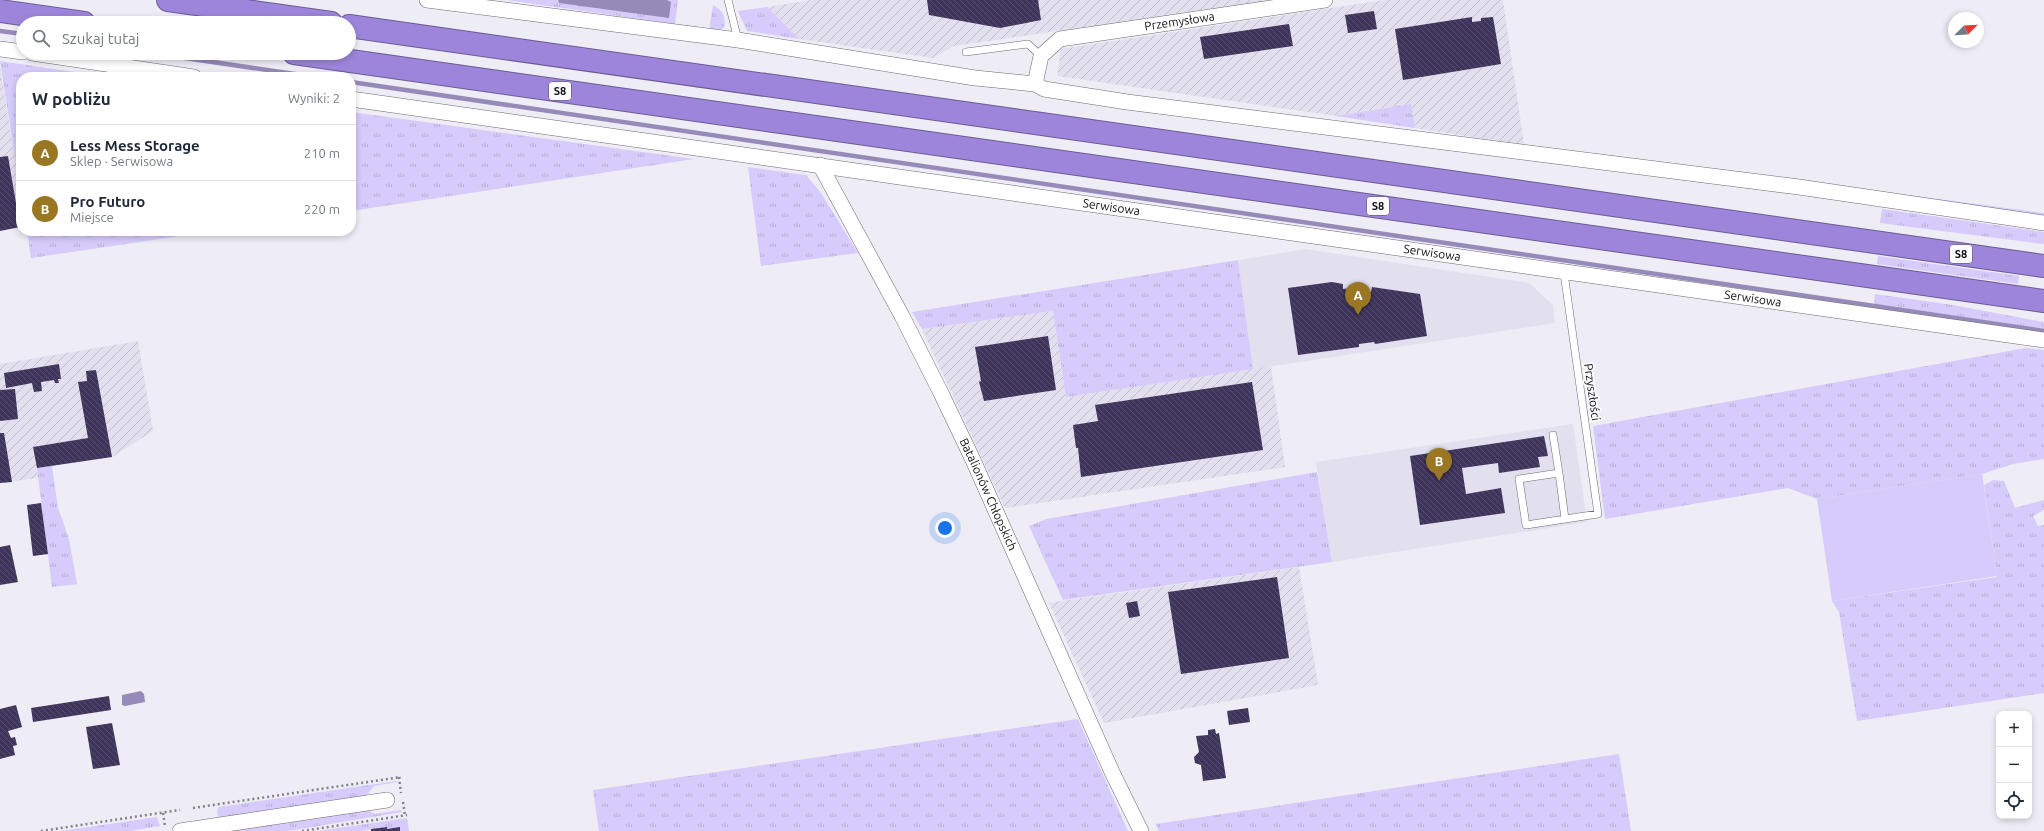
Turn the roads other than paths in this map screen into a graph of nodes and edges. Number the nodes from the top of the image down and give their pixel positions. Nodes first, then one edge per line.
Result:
1 (168, 0) edge
2 (427, 0) edge
3 (728, 0) edge
4 (1325, 0) edge
5 (0, 11) edge
6 (35, 16) edge
7 (281, 16) edge
8 (356, 27) edge
9 (738, 40) junction
10 (0, 49) edge
11 (16, 51) edge
12 (966, 52) dead end
13 (1041, 56) junction
14 (79, 60) edge
15 (343, 60) edge
16 (160, 72) edge
17 (1035, 84) junction
18 (356, 100) edge
19 (820, 165) junction
20 (2044, 223) edge
21 (2044, 266) edge
22 (1564, 273) junction
23 (2044, 301) edge
24 (2044, 340) edge
25 (1553, 435) dead end
26 (1559, 474) junction
27 (1565, 519) junction
28 (387, 800) dead end
29 (186, 831) edge
30 (1141, 831) edge

1 - 7 highway
2 - 9 street
3 - 9 lane
4 - 13 street, Przemysłowa
5 - 6 highway
8 - 21 highway, S8
9 - 17 street
10 - 11 street
12 - 13 lane
13 - 17 street
14 - 16 street
15 - 23 highway, S8
17 - 20 street
18 - 19 street, Serwisowa
19 - 22 street, Serwisowa
19 - 30 street, Batalionów Chłopskich
22 - 24 street, Serwisowa
22 - 27 lane, Przyszłości
25 - 26 lane
26 - 27 lane
26 - 27 lane
28 - 29 street

